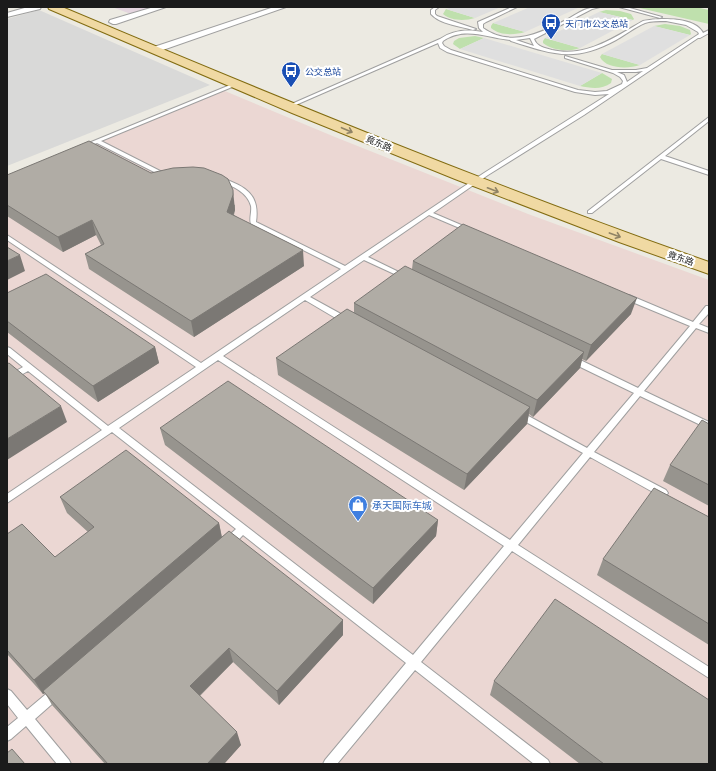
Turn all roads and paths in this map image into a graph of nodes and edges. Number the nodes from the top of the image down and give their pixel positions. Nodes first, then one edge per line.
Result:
1 (38, 7) edge
2 (53, 7) edge
3 (76, 7) edge
4 (162, 7) edge
5 (268, 7) edge
6 (282, 7) edge
7 (437, 7) edge
8 (515, 7) edge
9 (592, 7) edge
10 (598, 7) edge
11 (619, 7) edge
12 (626, 8) junction
13 (7, 15) edge
14 (442, 20) junction
15 (484, 21) junction
16 (112, 22) junction
17 (644, 22) junction
18 (681, 22) junction
19 (471, 24) junction
20 (709, 31) edge
21 (450, 34) junction
22 (494, 35) junction
23 (535, 36) junction
24 (699, 37) junction
25 (441, 40) junction
26 (158, 46) junction
27 (420, 49) junction
28 (449, 51) junction
29 (547, 51) junction
30 (589, 55) junction
31 (652, 66) junction
32 (602, 67) junction
33 (235, 84) junction
34 (619, 89) junction
35 (577, 91) junction
36 (295, 103) junction
37 (591, 108) junction
38 (709, 119) edge
39 (97, 141) junction
40 (76, 149) edge
41 (661, 157) junction
42 (709, 173) edge
43 (486, 174) junction
44 (172, 175) edge
45 (214, 178) edge
46 (474, 182) junction
47 (590, 212) junction
48 (429, 213) junction
49 (648, 232) dead end
50 (479, 234) edge
51 (7, 237) edge
52 (363, 257) junction
53 (709, 268) edge
54 (345, 269) junction
55 (413, 281) edge
56 (623, 295) edge
57 (304, 297) junction
58 (709, 308) edge
59 (353, 324) edge
60 (695, 326) junction
61 (709, 331) edge
62 (7, 350) edge
63 (562, 354) edge
64 (217, 356) junction
65 (28, 367) junction
66 (201, 367) junction
67 (7, 380) edge
68 (640, 392) junction
69 (512, 411) edge
70 (709, 426) edge
71 (110, 429) junction
72 (589, 453) junction
73 (669, 496) edge
74 (7, 499) edge
75 (243, 529) junction
76 (511, 546) junction
77 (219, 550) edge
78 (414, 662) junction
79 (709, 673) edge
80 (63, 687) edge
81 (7, 695) edge
82 (27, 718) junction
83 (7, 735) edge
84 (65, 764) edge
85 (329, 764) edge
86 (544, 764) edge

1 - 13 street
2 - 26 main road, 竟东路
3 - 16 main road, 竟东路
4 - 16 street
5 - 26 street
6 - 26 street
7 - 14 lane
8 - 15 lane
9 - 10 lane
9 - 23 lane
11 - 12 lane
12 - 17 lane
12 - 18 lane
14 - 19 lane
14 - 21 lane
15 - 19 lane
15 - 19 lane
15 - 22 lane
16 - 26 main road, 竟东路
17 - 18 lane
17 - 30 lane
18 - 24 lane
19 - 21 lane
19 - 22 lane
20 - 24 lane
21 - 22 lane
21 - 25 lane
22 - 23 lane
22 - 29 lane
23 - 29 lane
24 - 31 lane
25 - 27 lane
25 - 28 lane
26 - 33 main road, 竟东路
26 - 36 main road, 竟东路
27 - 28 lane
27 - 36 lane
28 - 35 lane
29 - 30 lane
29 - 32 lane
30 - 32 lane
31 - 32 lane
31 - 34 lane
32 - 34 lane
33 - 36 main road, 竟东路
33 - 39 lane
34 - 35 lane
34 - 37 lane
35 - 37 lane
36 - 43 main road, 竟东路
36 -> 46 main road, 竟东路
37 - 43 lane
38 - 41 lane
39 - 40 lane
39 - 44 lane
41 - 42 lane
41 - 47 lane
43 - 46 lane
43 - 47 main road, 竟东路
45 - 54 lane
46 - 48 lane
46 -> 53 main road, 竟东路
47 - 49 main road, 竟东路
48 - 50 lane
48 - 52 lane
51 - 66 lane
52 - 54 lane
52 - 55 lane
54 - 57 lane
56 - 60 lane
57 - 59 lane
57 - 64 lane
58 - 60 lane
60 - 61 lane
60 - 68 lane
62 - 65 lane
63 - 68 lane
64 - 66 lane
64 - 76 lane
65 - 67 lane
65 - 71 lane
66 - 71 lane
68 - 70 lane
68 - 72 lane
69 - 72 lane
71 - 74 lane
71 - 75 lane
72 - 73 lane
72 - 76 lane
75 - 77 lane
75 - 78 lane
76 - 78 lane
76 - 79 lane
78 - 85 lane
78 - 86 lane
80 - 82 lane
81 - 82 lane
82 - 83 lane
82 - 84 lane

